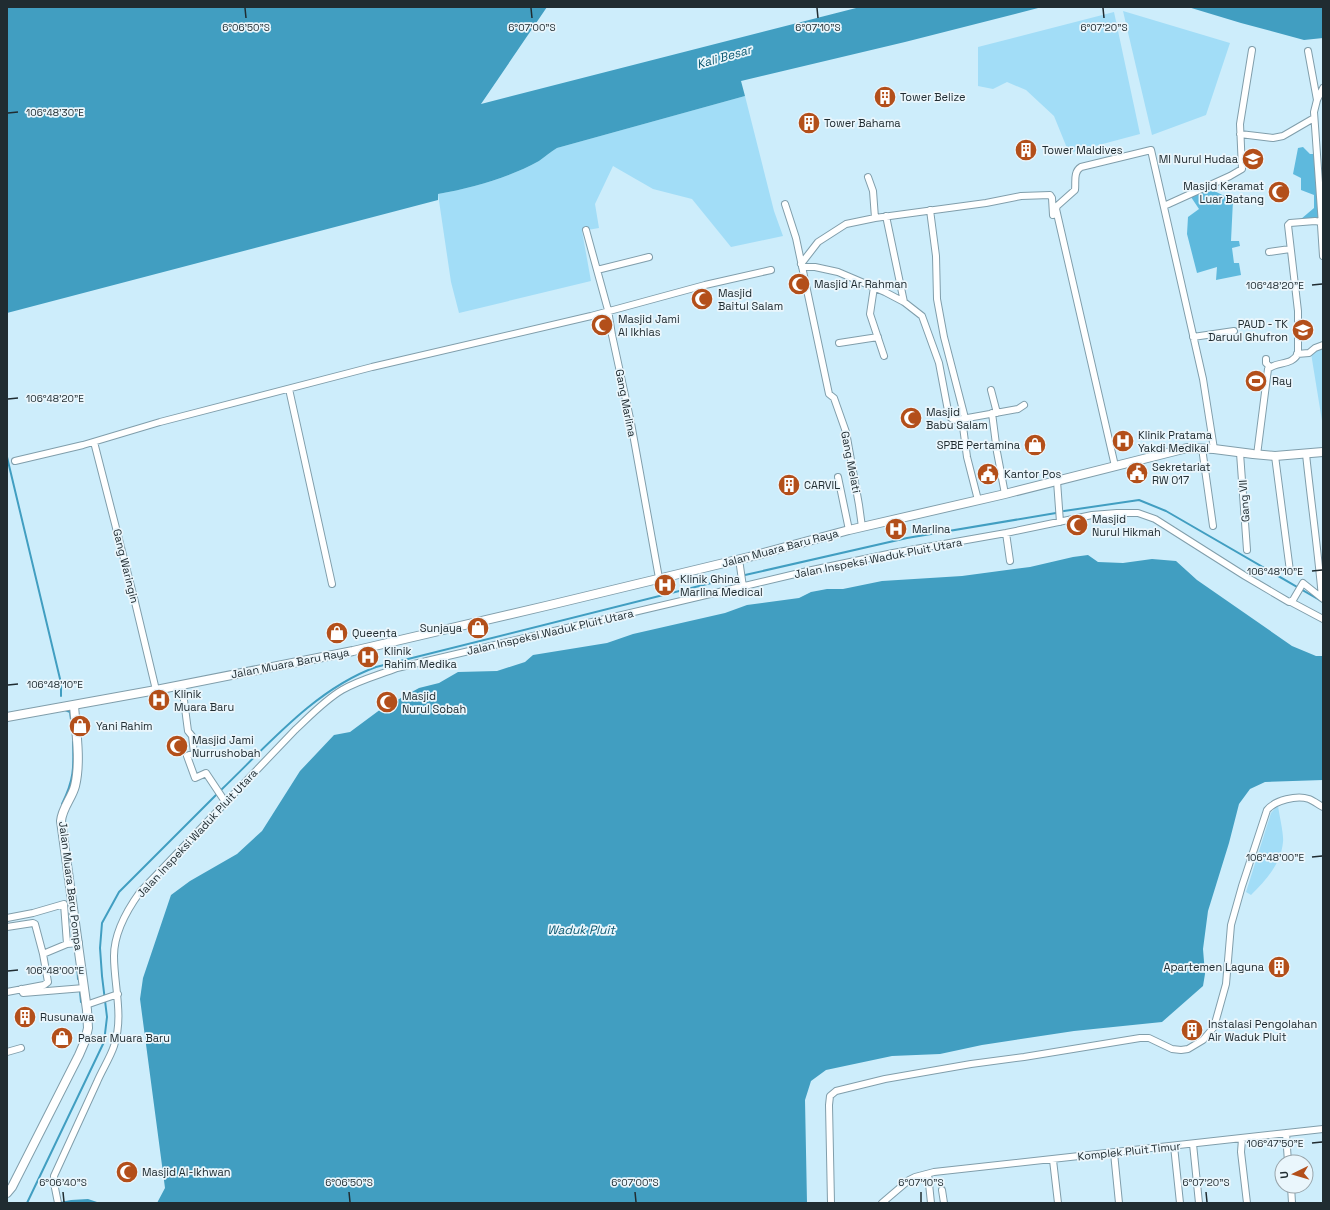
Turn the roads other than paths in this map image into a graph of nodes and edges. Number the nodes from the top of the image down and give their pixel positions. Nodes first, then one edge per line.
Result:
1 (1252, 50) dead end
2 (1308, 51) dead end
3 (1323, 88) edge
4 (1317, 100) junction
5 (1314, 118) junction
6 (1240, 134) junction
7 (1323, 141) edge
8 (1316, 143) junction
9 (868, 176) dead end
10 (785, 204) dead end
11 (1164, 206) junction
12 (930, 210) junction
13 (886, 216) junction
14 (875, 218) junction
15 (1058, 220) junction
16 (1322, 224) edge
17 (586, 230) dead end
18 (1290, 249) junction
19 (1269, 252) dead end
20 (1323, 256) edge
21 (649, 257) dead end
22 (801, 265) junction
23 (597, 270) junction
24 (771, 270) dead end
25 (874, 287) junction
26 (904, 302) junction
27 (608, 310) junction
28 (1234, 331) dead end
29 (878, 337) junction
30 (1194, 337) junction
31 (839, 342) dead end
32 (1323, 345) edge
33 (1297, 354) junction
34 (884, 356) dead end
35 (1266, 359) dead end
36 (1270, 367) junction
37 (289, 389) junction
38 (991, 390) dead end
39 (1024, 405) dead end
40 (995, 413) junction
41 (964, 419) junction
42 (94, 442) junction
43 (1202, 448) junction
44 (1214, 449) junction
45 (1240, 452) junction
46 (1323, 452) edge
47 (1306, 454) junction
48 (1257, 455) junction
49 (1275, 456) junction
50 (15, 461) dead end
51 (1116, 466) junction
52 (838, 477) dead end
53 (1057, 480) junction
54 (1005, 494) junction
55 (978, 500) junction
56 (1060, 522) junction
57 (1213, 526) dead end
58 (862, 527) junction
59 (849, 530) junction
60 (1006, 533) junction
61 (1247, 550) dead end
62 (739, 559) junction
63 (1010, 560) dead end
64 (1290, 571) dead end
65 (659, 578) junction
66 (332, 584) dead end
67 (743, 587) junction
68 (1322, 598) edge
69 (1291, 602) junction
70 (1323, 619) edge
71 (182, 685) junction
72 (156, 690) junction
73 (74, 706) junction
74 (7, 717) edge
75 (226, 803) junction
76 (1323, 807) edge
77 (7, 918) edge
78 (7, 927) edge
79 (77, 943) junction
80 (67, 944) junction
81 (43, 954) junction
82 (84, 988) junction
83 (21, 989) junction
84 (7, 992) edge
85 (115, 995) junction
86 (86, 1005) junction
87 (21, 1048) dead end
88 (7, 1052) edge
89 (1323, 1129) edge
90 (1286, 1133) junction
91 (1242, 1139) junction
92 (1193, 1144) junction
93 (1174, 1146) junction
94 (1114, 1153) junction
95 (1287, 1154) edge
96 (1053, 1160) junction
97 (931, 1173) junction
98 (942, 1190) dead end
99 (7, 1193) edge
100 (58, 1202) edge
101 (831, 1203) edge
102 (882, 1203) edge
103 (932, 1203) edge
104 (944, 1203) edge
105 (1058, 1203) edge
106 (1119, 1203) edge
107 (1180, 1203) edge
108 (1199, 1203) edge
109 (1247, 1203) edge

1 - 6 street
2 - 4 street
3 - 4 street
4 - 5 street
5 - 6 street
5 - 8 street
6 - 11 street
7 - 8 street
8 - 16 street
9 - 14 street
10 - 22 street, Gang Melati
11 - 15 street
11 - 30 street
12 - 13 street
12 - 15 street
12 - 41 street
13 - 14 street
13 - 26 street
14 - 22 street
15 - 51 street
16 - 18 street
16 - 20 street
17 - 23 street, Gang Marlina
18 - 19 street
18 - 33 street
21 - 23 street
22 - 25 street
22 - 58 street, Gang Melati
23 - 27 street, Gang Marlina
24 - 27 street
25 - 26 street
25 - 29 street
26 - 41 street
27 - 37 street
27 - 65 street, Gang Marlina
28 - 30 street
29 - 31 street
29 - 34 street
30 - 44 street
32 - 33 street
33 - 36 street
35 - 36 street
36 - 48 street
37 - 42 street
37 - 66 street
38 - 40 street
39 - 40 street
40 - 41 street
40 - 54 street
41 - 55 street
42 - 50 street
42 - 72 street, Gang Waringin
43 - 44 street, Jalan Muara Baru Raya
43 - 51 street, Jalan Muara Baru Raya
43 - 57 street
44 - 45 street, Jalan Muara Baru Raya
45 - 48 street, Jalan Muara Baru Raya
45 - 61 street, Gang VII
46 - 47 street, Jalan Muara Baru Raya
47 - 49 street, Jalan Muara Baru Raya
47 - 68 street
48 - 49 street, Jalan Muara Baru Raya
49 - 64 street
51 - 53 street, Jalan Muara Baru Raya
52 - 59 street
53 - 54 street, Jalan Muara Baru Raya
53 - 56 street
54 - 55 street, Jalan Muara Baru Raya
55 - 58 street, Jalan Muara Baru Raya
56 - 60 street, Jalan Inspeksi Waduk Pluit Utara
56 - 69 street, Jalan Inspeksi Waduk Pluit Utara
58 - 59 street, Jalan Muara Baru Raya
59 - 62 street, Jalan Muara Baru Raya
60 - 63 street
60 - 67 street, Jalan Inspeksi Waduk Pluit Utara
62 - 65 street, Jalan Muara Baru Raya
62 - 67 street
65 - 71 street, Jalan Muara Baru Raya
67 - 75 street, Jalan Inspeksi Waduk Pluit Utara
68 - 69 street
69 - 70 street, Jalan Inspeksi Waduk Pluit Utara
71 - 72 street, Jalan Muara Baru Raya
71 - 75 street
72 - 73 street, Jalan Muara Baru Raya
73 - 74 street, Jalan Muara Baru Raya
73 - 79 street, Jalan Muara Baru Pompa
75 - 85 street, Jalan Inspeksi Waduk Pluit Utara
76 - 101 street
77 - 80 street
78 - 81 street
79 - 80 street
79 - 82 street, Jalan Muara Baru Pompa
80 - 81 street
81 - 83 street
82 - 83 street
82 - 86 street, Jalan Muara Baru Pompa
83 - 84 street
85 - 86 street
85 - 100 street, Jalan Inspeksi Waduk Pluit Utara
86 - 99 street, Jalan Muara Baru Pompa
87 - 88 street
89 - 90 street, Komplek Pluit Timur
90 - 91 street, Komplek Pluit Timur
90 - 95 street
91 - 92 street, Komplek Pluit Timur
91 - 109 street
92 - 93 street, Komplek Pluit Timur
92 - 108 street
93 - 94 street, Komplek Pluit Timur
93 - 107 street
94 - 96 street, Komplek Pluit Timur
94 - 106 street
96 - 97 street, Komplek Pluit Timur
96 - 105 street
97 - 102 street, Komplek Pluit Timur
97 - 103 street
98 - 104 street

